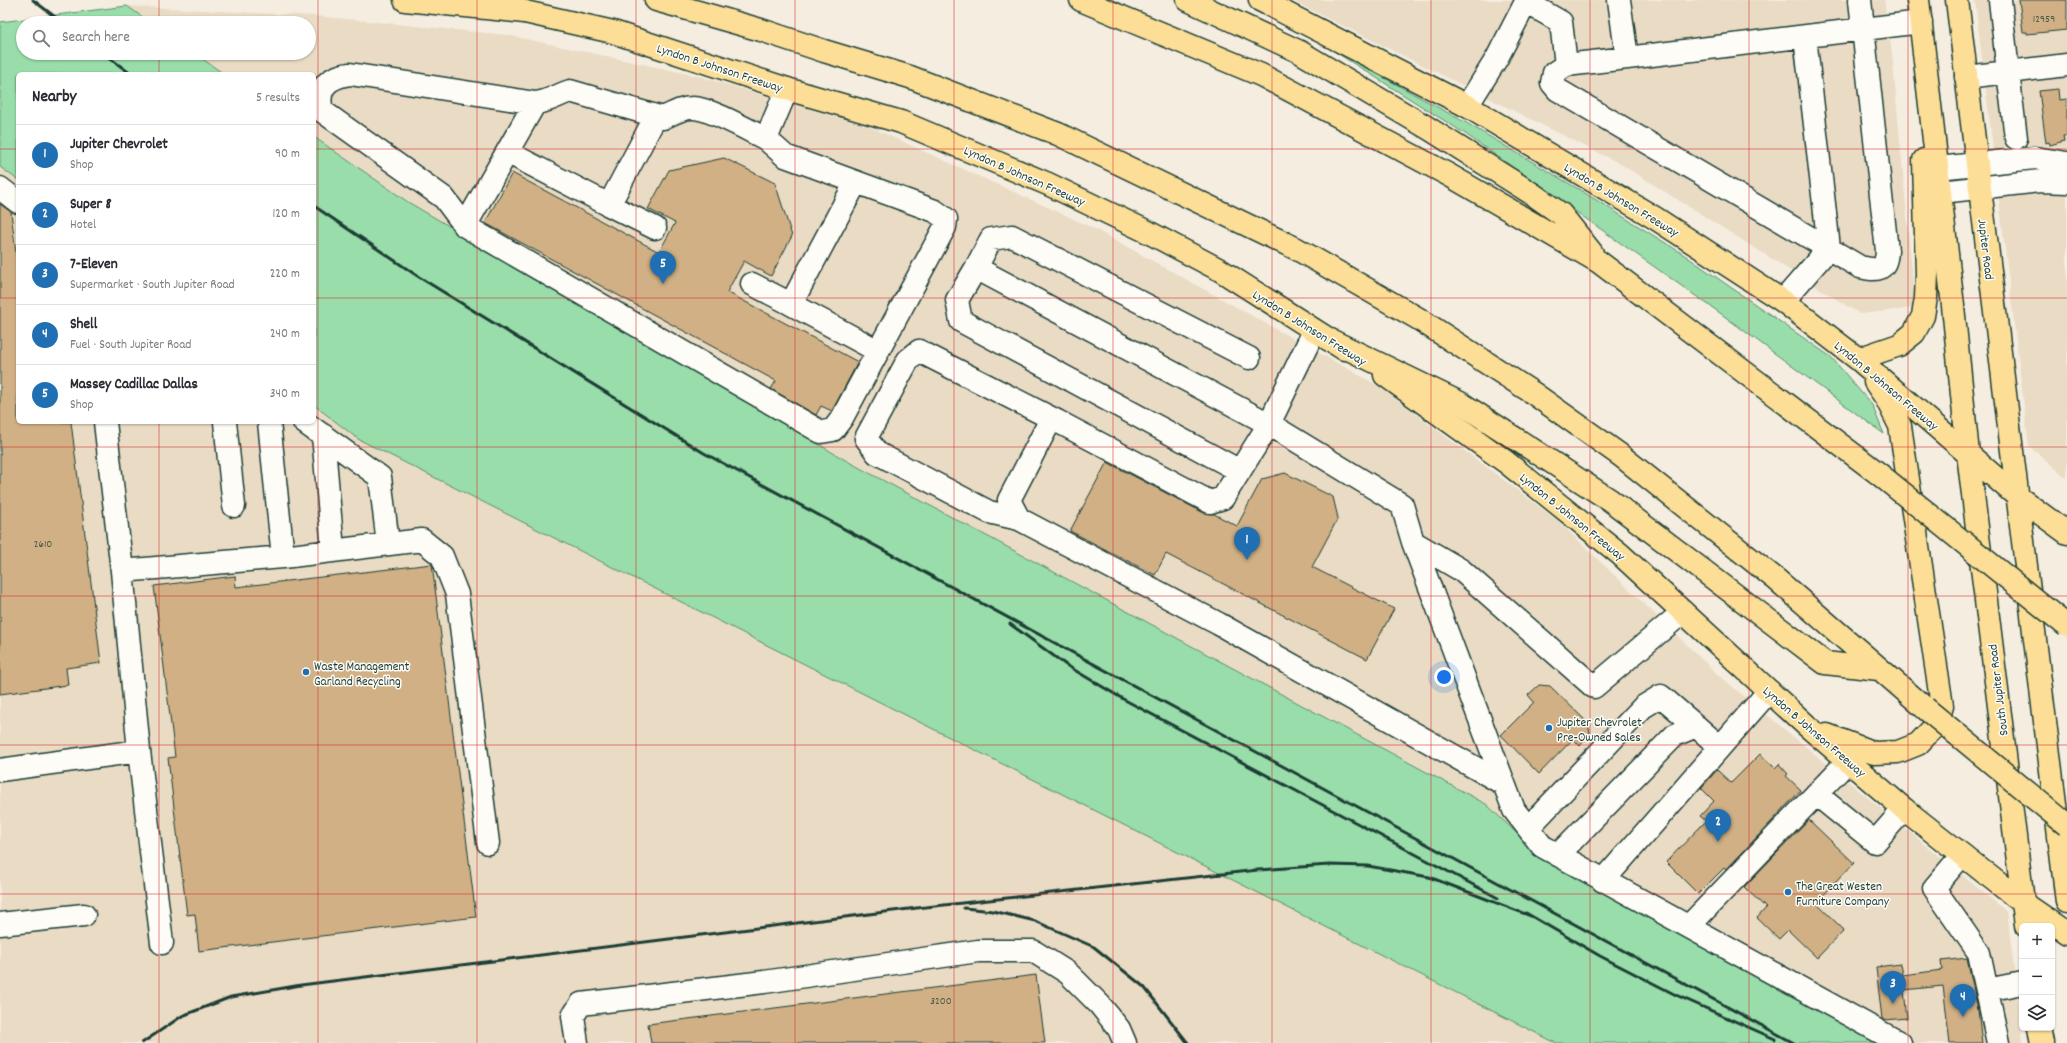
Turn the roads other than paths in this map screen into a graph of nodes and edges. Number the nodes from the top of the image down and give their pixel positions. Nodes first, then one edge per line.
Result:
1 (405, 0) edge
2 (495, 0) edge
3 (656, 0) edge
4 (1082, 0) edge
5 (1188, 0) edge
6 (1260, 0) edge
7 (1619, 0) edge
8 (1860, 0) edge
9 (1918, 0) edge
10 (1957, 0) edge
11 (2000, 0) edge
12 (1527, 1) edge
13 (525, 12) junction
14 (1921, 22) junction
15 (1864, 28) junction
16 (1805, 37) junction
17 (1627, 58) junction
18 (1566, 65) junction
19 (2067, 65) edge
20 (2008, 72) junction
21 (1966, 77) junction
22 (787, 89) junction
23 (534, 103) junction
24 (1467, 106) junction
25 (1931, 113) junction
26 (656, 116) junction
27 (2016, 138) dead end
28 (766, 139) junction
29 (507, 152) junction
30 (1976, 163) junction
31 (2067, 163) edge
32 (1938, 168) junction
33 (856, 182) junction
34 (2067, 182) edge
35 (0, 188) edge
36 (1979, 188) junction
37 (1941, 192) junction
38 (16, 200) edge
39 (609, 205) junction
40 (465, 226) junction
41 (655, 228) dead end
42 (1829, 248) junction
43 (1599, 262) junction
44 (976, 268) junction
45 (752, 284) dead end
46 (1783, 301) junction
47 (791, 304) junction
48 (1321, 335) junction
49 (878, 351) junction
50 (1248, 358) dead end
51 (1858, 359) junction
52 (1057, 421) junction
53 (105, 424) edge
54 (225, 424) edge
55 (270, 424) edge
56 (307, 424) edge
57 (1269, 424) junction
58 (323, 435) junction
59 (1968, 454) junction
60 (1240, 471) junction
61 (2018, 497) junction
62 (234, 506) dead end
63 (1019, 519) junction
64 (2067, 533) edge
65 (1413, 542) junction
66 (388, 544) junction
67 (333, 550) junction
68 (283, 557) junction
69 (122, 571) junction
70 (1683, 612) junction
71 (2067, 626) edge
72 (1878, 669) junction
73 (1769, 691) junction
74 (1806, 725) junction
75 (1696, 726) junction
76 (1720, 747) junction
77 (139, 751) junction
78 (1848, 761) junction
79 (0, 770) edge
80 (1504, 784) junction
81 (1816, 794) junction
82 (1904, 809) junction
83 (2067, 825) edge
84 (1528, 828) junction
85 (488, 843) dead end
86 (1962, 854) junction
87 (1558, 855) junction
88 (1603, 880) junction
89 (2022, 902) junction
90 (2067, 902) edge
91 (84, 915) dead end
92 (2026, 923) edge
93 (0, 924) edge
94 (1689, 926) junction
95 (2067, 933) edge
96 (162, 943) dead end
97 (2019, 983) edge
98 (1987, 990) junction
99 (2040, 1031) edge
100 (577, 1043) edge
101 (1124, 1043) edge
102 (1900, 1043) edge
103 (1998, 1043) edge
104 (2042, 1043) edge

1 - 13 main road, Lyndon B Johnson Freeway
2 - 13 main road
3 - 72 main road
4 - 43 main road
5 - 43 main road
6 - 24 main road, Lyndon B Johnson Freeway
7 - 17 lane
8 - 15 lane
9 - 14 main road
10 - 21 main road, Jupiter Road
11 - 20 lane
12 - 18 lane
12 - 24 lane
13 - 22 main road, Lyndon B Johnson Freeway
14 - 15 lane
14 - 25 main road
15 - 16 lane
15 - 42 lane
16 - 17 lane
16 - 42 lane
17 - 18 lane
18 - 42 lane
19 - 20 lane
20 - 21 lane
20 - 27 lane
21 - 30 main road, Jupiter Road
22 - 28 lane
22 - 48 main road, Lyndon B Johnson Freeway
23 - 26 lane
23 - 29 lane
23 - 40 lane
24 - 46 main road, Lyndon B Johnson Freeway
25 - 32 main road
25 - 51 main road
26 - 28 lane
26 - 39 lane
28 - 33 lane
29 - 39 lane
29 - 40 lane
30 - 31 lane
30 - 32 lane
30 - 36 main road, Jupiter Road
32 - 37 main road
33 - 47 lane
33 - 49 lane
34 - 36 lane
35 - 38 lane
36 - 37 lane
36 - 61 main road, Jupiter Road
37 - 59 main road
39 - 41 lane
40 - 49 lane
42 - 46 lane
43 - 71 main road, bridge
44 - 50 lane
44 - 57 lane
44 - 60 lane
45 - 47 lane
46 - 51 main road, Lyndon B Johnson Freeway
47 - 49 lane
48 - 57 lane
48 - 70 main road, Lyndon B Johnson Freeway
48 - 72 main road
51 - 59 main road, Lyndon B Johnson Freeway
51 - 74 main road
52 - 60 lane
52 - 63 lane
52 - 63 lane
53 - 69 lane
54 - 62 lane
55 - 68 lane
56 - 58 lane
57 - 60 lane
57 - 65 lane
58 - 66 lane
58 - 67 lane
59 - 61 main road, Lyndon B Johnson Freeway
59 - 89 main road, South Jupiter Road
61 - 64 main road, Lyndon B Johnson Freeway
61 - 90 main road
63 - 80 lane
65 - 70 lane
65 - 80 lane
66 - 67 lane
66 - 85 lane
67 - 68 lane
68 - 69 lane
69 - 77 lane
70 - 73 main road, Lyndon B Johnson Freeway
72 - 83 main road, bridge
73 - 74 main road, Lyndon B Johnson Freeway
73 - 76 lane
74 - 78 main road, Lyndon B Johnson Freeway
75 - 76 lane
75 - 84 lane
75 - 87 lane
76 - 88 lane
77 - 79 lane
77 - 96 lane
78 - 81 lane
78 - 82 main road, Lyndon B Johnson Freeway
80 - 84 lane
81 - 82 lane
81 - 94 lane
82 - 86 main road, Lyndon B Johnson Freeway
84 - 87 lane
86 - 89 main road, Lyndon B Johnson Freeway
86 - 98 lane
87 - 88 lane
88 - 94 lane
89 - 92 main road, South Jupiter Road
89 - 95 main road, Lyndon B Johnson Freeway
91 - 93 lane
94 - 102 lane
97 - 98 lane
98 - 103 lane
99 - 104 main road
100 - 101 lane

